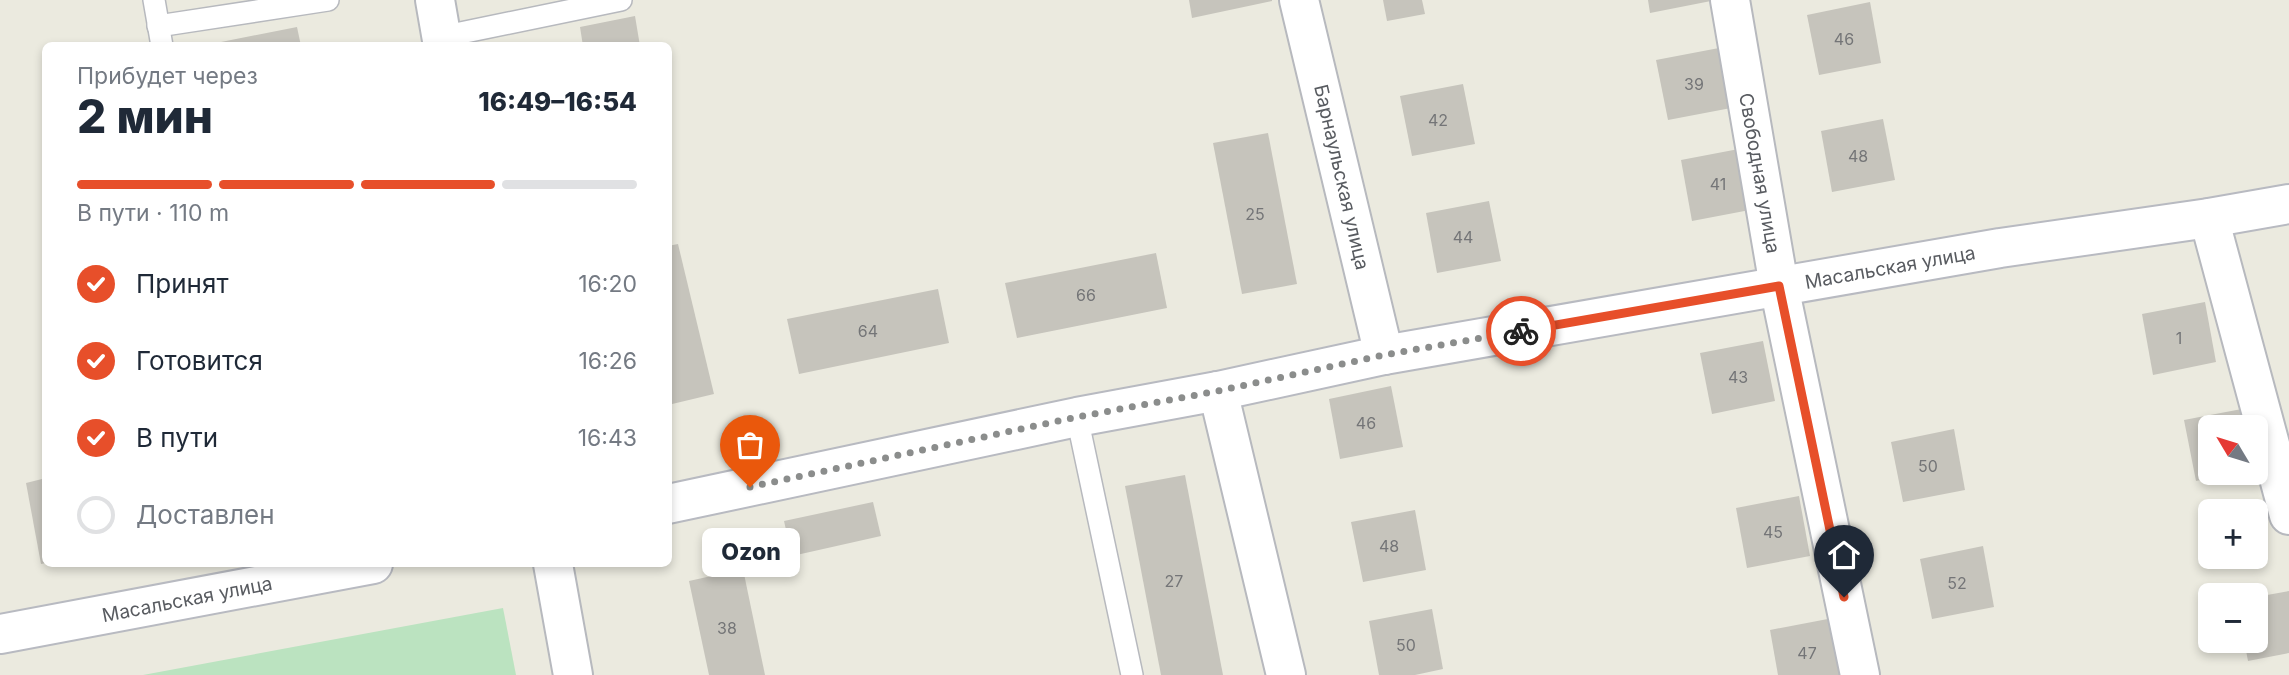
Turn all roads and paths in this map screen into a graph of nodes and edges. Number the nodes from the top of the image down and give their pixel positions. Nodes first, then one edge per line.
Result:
1 (154, 0) edge
2 (328, 0) edge
3 (435, 0) edge
4 (621, 0) edge
5 (1299, 0) edge
6 (1730, 0) edge
7 (160, 36) edge
8 (442, 41) edge
9 (2289, 204) edge
10 (2209, 218) junction
11 (1779, 286) junction
12 (1384, 355) junction
13 (1218, 391) junction
14 (1077, 417) junction
15 (672, 504) edge
16 (2289, 515) edge
17 (357, 567) edge
18 (554, 567) edge
19 (0, 634) edge
20 (573, 675) edge
21 (1132, 675) edge
22 (1286, 675) edge
23 (1860, 675) edge

1 - 7 lane
2 - 7 lane
3 - 8 street
4 - 8 lane
5 - 12 street, Барнаульская улица
6 - 11 street, Свободная улица
9 - 10 street, Масальская улица
10 - 11 street, Масальская улица
10 - 16 street
11 - 12 street, Масальская улица
11 - 23 street, Свободная улица
12 - 13 street, Масальская улица
13 - 14 street, Масальская улица
13 - 22 street
14 - 15 street, Масальская улица
14 - 21 lane
17 - 19 street, Масальская улица
18 - 20 street

